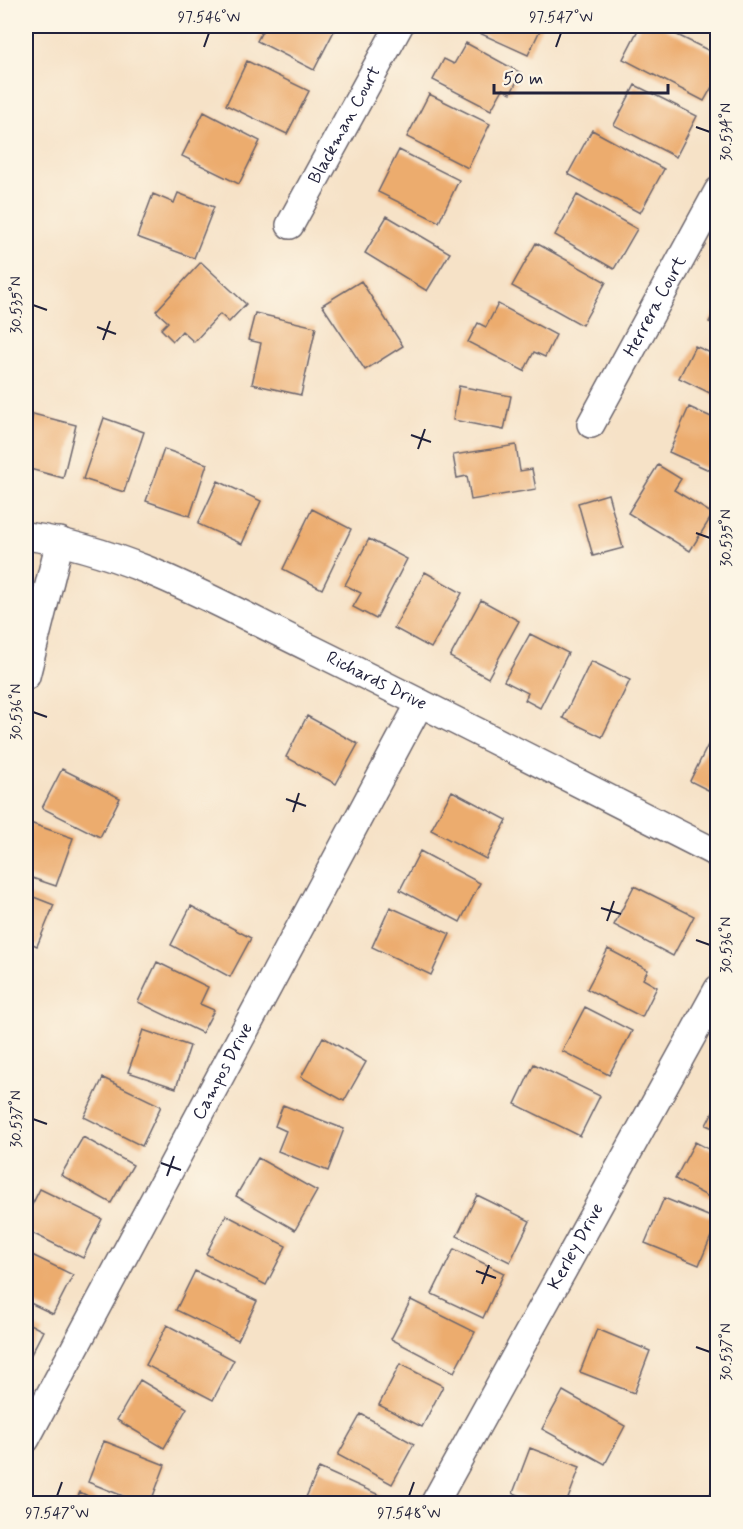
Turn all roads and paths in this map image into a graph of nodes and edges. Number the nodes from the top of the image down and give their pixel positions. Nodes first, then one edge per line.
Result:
1 (399, 26) edge
2 (717, 190) edge
3 (290, 225) dead end
4 (591, 424) dead end
5 (26, 536) edge
6 (60, 541) junction
7 (26, 676) edge
8 (420, 702) junction
9 (717, 854) edge
10 (717, 989) edge
11 (26, 1439) edge
12 (434, 1503) edge

1 - 3 street, Blackman Court
2 - 4 street, Herrera Court
5 - 6 street, Richards Drive
6 - 7 street
6 - 8 street, Richards Drive
8 - 9 street, Richards Drive
8 - 11 street, Campos Drive
10 - 12 street, Kerley Drive

